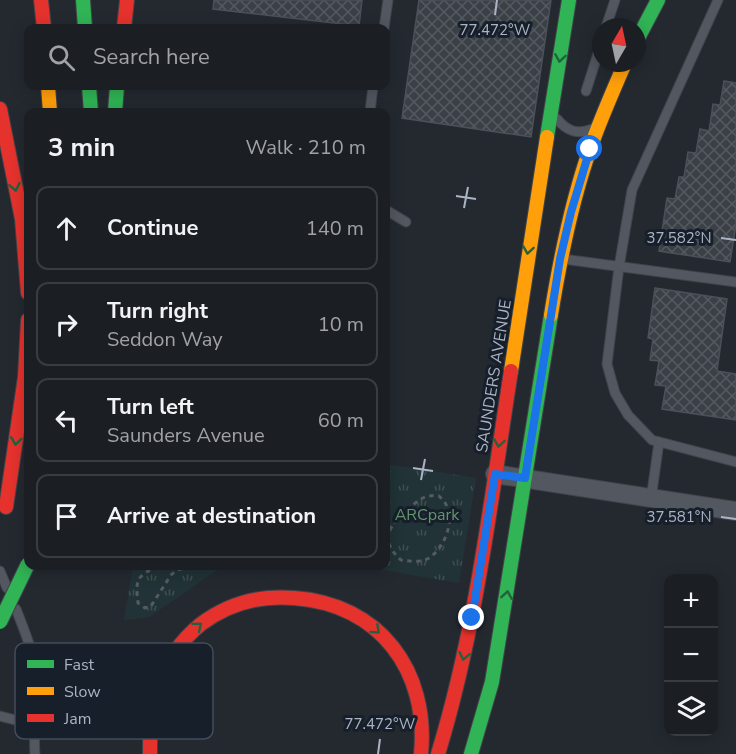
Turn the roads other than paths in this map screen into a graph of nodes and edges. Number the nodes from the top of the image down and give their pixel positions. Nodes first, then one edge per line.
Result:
1 (41, 0) edge
2 (83, 0) edge
3 (127, 0) edge
4 (388, 0) edge
5 (569, 0) edge
6 (615, 0) edge
7 (656, 0) edge
8 (718, 0) edge
9 (609, 18) edge
10 (646, 21) edge
11 (44, 24) edge
12 (85, 24) edge
13 (124, 24) edge
14 (385, 24) edge
15 (592, 72) edge
16 (621, 72) edge
17 (48, 90) edge
18 (89, 90) edge
19 (117, 90) edge
20 (373, 90) edge
21 (586, 91) dead end
22 (50, 108) edge
23 (91, 108) edge
24 (115, 108) edge
25 (370, 108) edge
26 (0, 109) edge
27 (552, 112) junction
28 (598, 126) junction
29 (390, 212) edge
30 (406, 222) dead end
31 (24, 244) edge
32 (560, 259) junction
33 (619, 267) junction
34 (736, 282) edge
35 (24, 384) edge
36 (659, 442) junction
37 (24, 461) edge
38 (736, 462) edge
39 (495, 474) junction
40 (525, 478) junction
41 (651, 499) junction
42 (6, 507) junction
43 (736, 511) edge
44 (0, 522) edge
45 (25, 570) edge
46 (0, 571) edge
47 (0, 622) edge
48 (30, 643) edge
49 (180, 643) edge
50 (0, 716) edge
51 (15, 720) edge
52 (148, 739) edge
53 (150, 754) edge
54 (421, 754) edge
55 (438, 754) edge
56 (471, 754) edge

1 - 11 main road
2 - 12 main road
3 - 13 main road
4 - 14 lane
5 -> 27 main road, SAUNDERS AVENUE
6 - 9 lane
7 - 10 main road
8 - 33 lane
15 - 21 lane
16 - 28 main road
17 - 22 main road
18 - 23 main road
19 - 24 main road
20 - 25 lane
26 -> 31 main road
27 - 28 lane
27 -> 39 main road, SAUNDERS AVENUE
28 - 32 main road
29 - 30 lane
32 - 33 lane
32 - 40 main road
33 - 34 lane
33 - 36 lane
35 -> 42 main road
36 - 38 lane
36 - 41 lane
37 - 42 main road
39 - 40 street
39 -> 55 main road, SAUNDERS AVENUE
40 - 41 street
56 -> 40 main road
41 - 43 street
42 - 44 main road
45 - 47 main road, bridge
46 - 48 lane
49 -> 54 main road
50 - 51 lane
53 -> 52 main road

